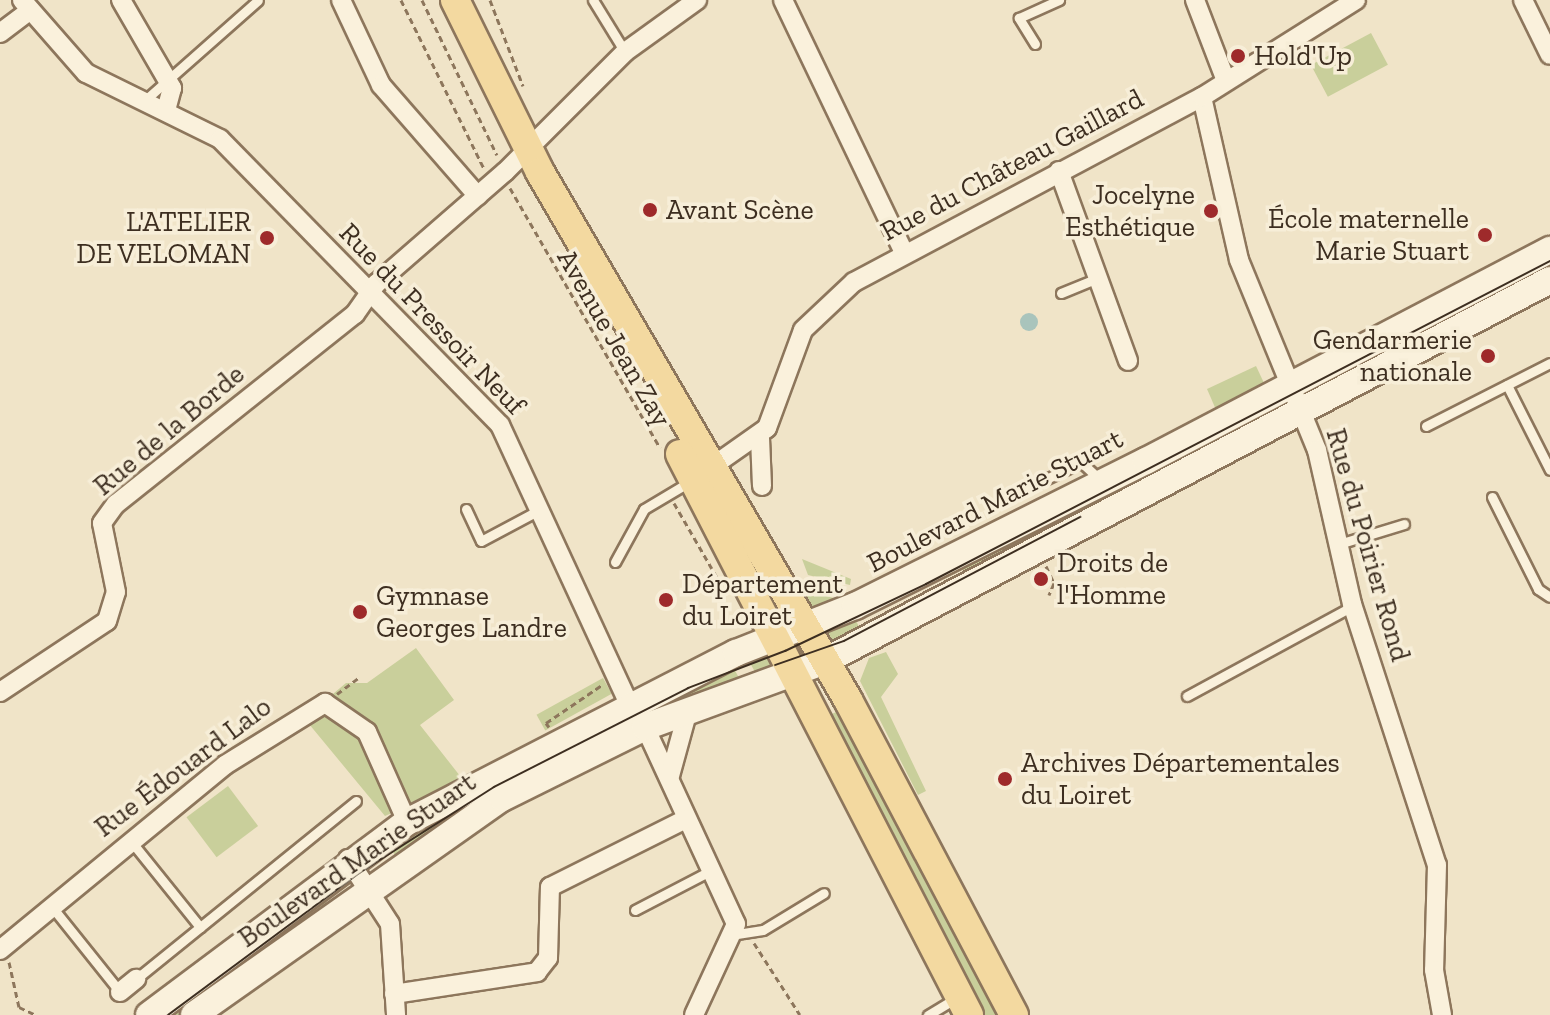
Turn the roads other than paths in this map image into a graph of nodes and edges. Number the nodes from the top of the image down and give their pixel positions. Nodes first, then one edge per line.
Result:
1 (121, 0) edge
2 (258, 0) edge
3 (341, 0) edge
4 (436, 0) edge
5 (455, 0) edge
6 (593, 0) edge
7 (697, 0) edge
8 (783, 0) edge
9 (1059, 0) edge
10 (1195, 0) edge
11 (1356, 0) edge
12 (1523, 0) edge
13 (26, 5) edge
14 (0, 33) edge
15 (1035, 44) dead end
16 (625, 52) junction
17 (1550, 55) edge
18 (1225, 78) junction
19 (168, 80) junction
20 (1202, 97) junction
21 (144, 101) junction
22 (166, 111) junction
23 (516, 160) junction
24 (1059, 171) junction
25 (478, 196) junction
26 (904, 252) junction
27 (1548, 257) edge
28 (1100, 277) junction
29 (1550, 280) edge
30 (369, 293) junction
31 (1061, 293) dead end
32 (1128, 361) dead end
33 (1550, 363) edge
34 (1287, 384) junction
35 (1507, 385) junction
36 (1298, 409) junction
37 (1426, 426) dead end
38 (760, 438) junction
39 (1550, 470) edge
40 (702, 474) junction
41 (1102, 483) junction
42 (762, 486) dead end
43 (1026, 489) dead end
44 (1492, 497) dead end
45 (466, 509) dead end
46 (539, 510) junction
47 (1404, 524) dead end
48 (1339, 544) junction
49 (615, 562) dead end
50 (1550, 597) edge
51 (1353, 606) junction
52 (805, 626) junction
53 (778, 637) junction
54 (825, 661) junction
55 (796, 673) junction
56 (0, 692) edge
57 (1187, 696) dead end
58 (688, 710) junction
59 (638, 717) junction
60 (670, 776) junction
61 (356, 801) dead end
62 (686, 819) junction
63 (407, 822) junction
64 (130, 840) junction
65 (348, 859) junction
66 (710, 871) junction
67 (369, 887) junction
68 (824, 893) dead end
69 (52, 906) junction
70 (635, 910) dead end
71 (200, 927) junction
72 (742, 933) junction
73 (5, 945) edge
74 (136, 979) joint
75 (120, 992) joint
76 (394, 994) junction
77 (964, 1006) edge
78 (149, 1015) edge
79 (194, 1015) edge
80 (396, 1015) edge
81 (694, 1015) edge
82 (928, 1015) edge
83 (1014, 1015) edge
84 (1442, 1015) edge

1 - 19 street
2 - 19 lane
3 - 25 street
4 - 23 main road, Avenue Jean Zay
5 - 23 main road, Avenue Jean Zay
6 - 16 lane
7 - 16 street, Rue de la Borde
8 - 26 street
9 - 15 lane
10 - 18 street
11 - 18 street, Rue du Château Gaillard
12 - 17 street
13 - 14 street
13 - 21 street, Rue du Pressoir Neuf
16 - 23 street, Rue de la Borde
18 - 20 street, Rue du Château Gaillard
19 - 21 lane
19 - 22 street
20 - 24 street, Rue du Château Gaillard
20 - 34 street, Rue du Poirier Rond
21 - 22 street, Rue du Pressoir Neuf
22 - 30 street, Rue du Pressoir Neuf
23 - 25 street, Rue de la Borde
23 - 40 main road, Avenue Jean Zay
24 - 26 street, Rue du Château Gaillard
24 - 28 street
25 - 30 street, Rue de la Borde
26 - 38 street, Rue du Château Gaillard
27 - 34 main road, Boulevard Marie Stuart
28 - 31 lane
28 - 32 street
29 - 36 main road, Boulevard Marie Stuart
30 - 46 street, Rue du Pressoir Neuf
30 - 56 street, Rue de la Borde
33 - 35 lane
34 - 36 street, Rue du Poirier Rond
34 - 41 main road, Boulevard Marie Stuart
35 - 37 lane
35 - 39 lane
36 - 48 street, Rue du Poirier Rond
36 - 54 main road, Boulevard Marie Stuart
38 - 40 street
38 - 42 street, Rue du Château Gaillard
40 - 49 lane
40 - 52 main road, Avenue Jean Zay
40 - 53 main road, Avenue Jean Zay
41 - 43 lane
41 - 52 main road, Boulevard Marie Stuart
44 - 50 lane
45 - 46 lane
46 - 59 street, Rue du Pressoir Neuf
47 - 48 lane
48 - 51 street, Rue du Poirier Rond
51 - 57 lane
51 - 84 street, Rue du Poirier Rond
52 - 53 main road, Boulevard Marie Stuart
52 - 54 main road, Avenue Jean Zay
53 - 55 main road, Avenue Jean Zay
53 - 59 main road, Boulevard Marie Stuart
54 - 55 main road, Boulevard Marie Stuart
54 - 83 main road, Avenue Jean Zay
55 - 58 main road, Boulevard Marie Stuart
55 - 77 main road, Avenue Jean Zay
58 - 59 main road, Boulevard Marie Stuart
58 - 60 street
59 - 60 street, Rue du Pressoir Neuf
59 - 63 main road, Boulevard Marie Stuart
59 - 67 main road, Boulevard Marie Stuart
60 - 62 street, Rue du Pressoir Neuf
61 - 71 lane
62 - 66 street, Rue du Pressoir Neuf
62 - 76 street
63 - 64 street, Rue Édouard Lalo
63 - 65 main road, Boulevard Marie Stuart
64 - 69 street, Rue Édouard Lalo
64 - 71 lane
65 - 67 street
65 - 78 main road, Boulevard Marie Stuart
66 - 70 lane
66 - 72 street, Rue du Pressoir Neuf
67 - 76 street
67 - 79 main road, Boulevard Marie Stuart
68 - 72 lane
69 - 73 street, Rue Édouard Lalo
69 - 75 lane
71 - 74 lane
72 - 81 street
74 - 75 street
76 - 80 street
77 - 82 lane

